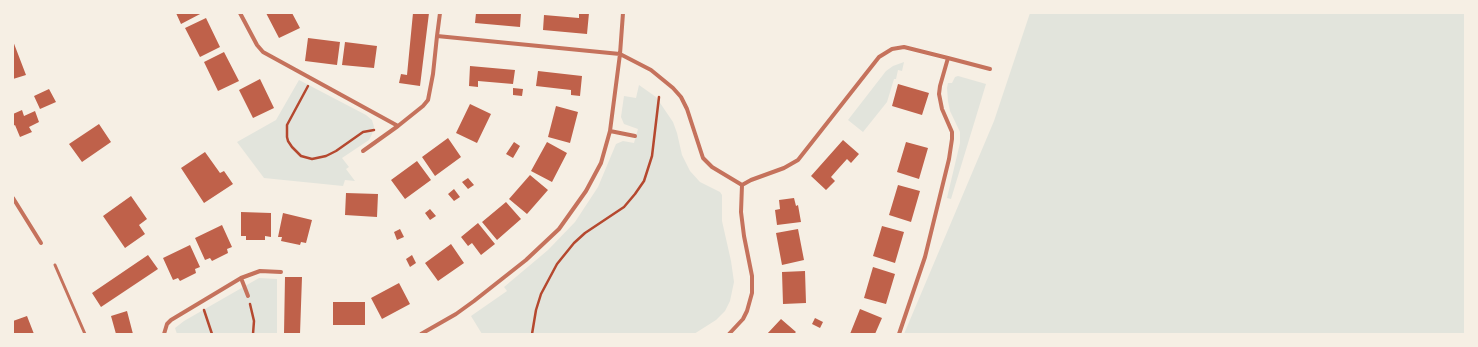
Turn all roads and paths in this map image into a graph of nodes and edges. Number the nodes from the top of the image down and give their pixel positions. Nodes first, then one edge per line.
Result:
1 (240, 13) edge
2 (440, 13) edge
3 (623, 13) edge
4 (438, 36) junction
5 (620, 54) junction
6 (948, 58) junction
7 (990, 70) dead end
8 (312, 79) junction
9 (659, 97) dead end
10 (385, 119) junction
11 (398, 126) junction
12 (610, 131) junction
13 (635, 136) dead end
14 (363, 151) dead end
15 (742, 185) junction
16 (13, 198) edge
17 (41, 243) dead end
18 (55, 265) dead end
19 (281, 272) dead end
20 (241, 278) junction
21 (248, 296) joint
22 (201, 302) junction
23 (85, 334) edge
24 (164, 334) edge
25 (212, 334) edge
26 (253, 334) edge
27 (421, 334) edge
28 (532, 334) edge
29 (729, 334) edge
30 (899, 334) edge

1 - 8 street
2 - 4 street
3 - 5 street
4 - 5 street
4 - 11 street
5 - 12 street
5 - 15 street
6 - 7 street
6 - 15 street
6 - 30 street
8 - 10 street
8 - 10 path
9 - 28 path
10 - 11 street
11 - 14 street
12 - 13 street
12 - 27 street
15 - 29 street
16 - 17 street
18 - 23 lane
19 - 20 street
20 - 21 street
20 - 22 street
21 - 26 path
22 - 24 street
22 - 25 path

